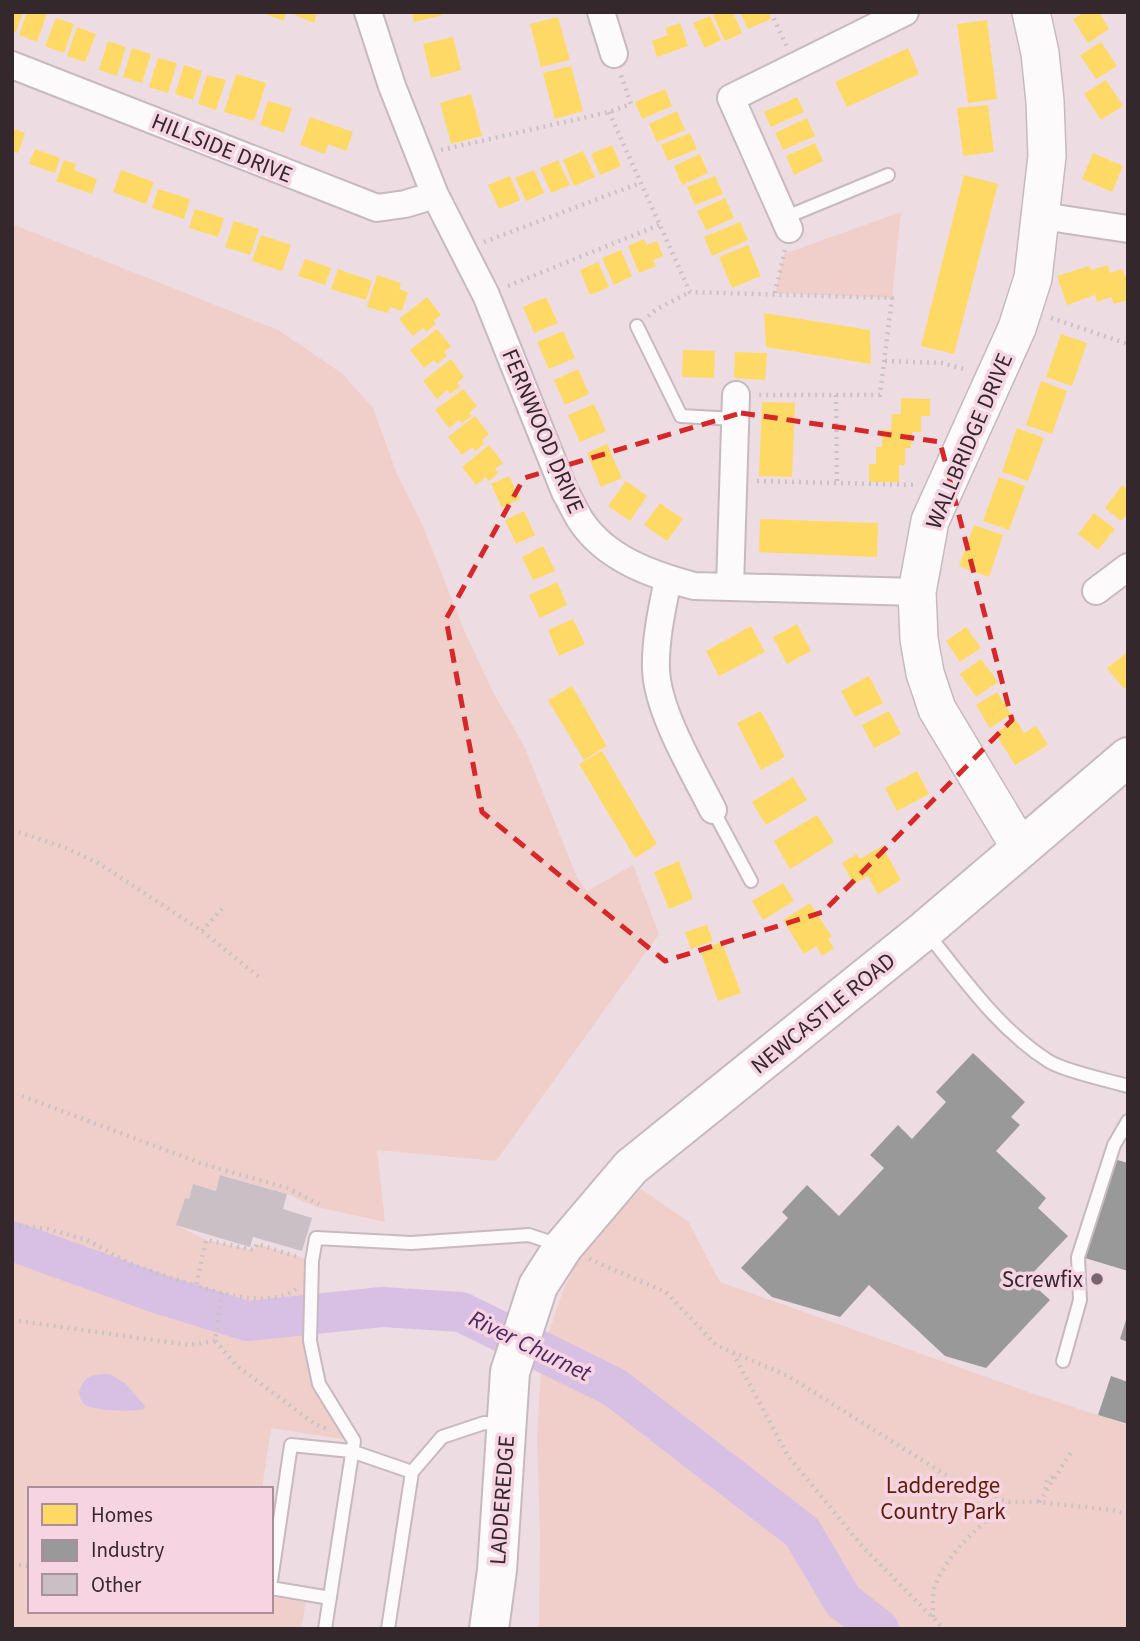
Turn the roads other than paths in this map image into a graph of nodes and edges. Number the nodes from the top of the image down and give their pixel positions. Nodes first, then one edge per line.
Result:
1 (368, 12) edge
2 (601, 12) edge
3 (905, 12) edge
4 (1031, 12) edge
5 (614, 54) road end
6 (12, 65) edge
7 (888, 175) dead end
8 (435, 195) junction
9 (1042, 216) junction
10 (787, 224) joint
11 (1128, 229) edge
12 (637, 326) road end
13 (735, 407) joint
14 (1128, 567) edge
15 (668, 579) junction
16 (730, 587) junction
17 (1096, 591) dead end
18 (916, 592) junction
19 (1128, 757) edge
20 (713, 810) joint
21 (1021, 849) junction
22 (751, 881) dead end
23 (925, 930) junction
24 (1128, 1086) edge
25 (1128, 1121) edge
26 (563, 1247) junction
27 (538, 1286) joint
28 (1063, 1361) dead end
29 (507, 1424) junction
30 (352, 1446) junction
31 (412, 1472) junction
32 (273, 1567) edge
33 (273, 1588) edge
34 (330, 1598) junction
35 (326, 1629) edge
36 (388, 1629) edge
37 (489, 1629) edge

1 - 8 street, FERNWOOD DRIVE
2 - 5 street
3 - 10 street
4 - 9 street, WALLBRIDGE DRIVE
6 - 8 street, HILLSIDE DRIVE
7 - 10 lane
8 - 15 street, FERNWOOD DRIVE
9 - 11 street
9 - 18 street, WALLBRIDGE DRIVE
12 - 13 lane
13 - 16 street
14 - 17 street
15 - 16 street, FERNWOOD DRIVE
15 - 20 street
16 - 18 street, FERNWOOD DRIVE
18 - 21 street, WALLBRIDGE DRIVE
19 - 21 highway, NEWCASTLE ROAD
20 - 22 lane
21 - 23 highway, NEWCASTLE ROAD
23 - 24 lane
23 - 26 highway, NEWCASTLE ROAD
25 - 28 lane
26 - 27 highway, NEWCASTLE ROAD
26 - 30 lane
27 - 29 highway, LADDEREDGE
29 - 31 lane
29 - 37 highway, LADDEREDGE
30 - 31 lane
30 - 32 lane
30 - 34 lane
31 - 36 lane
33 - 34 lane
34 - 35 lane

